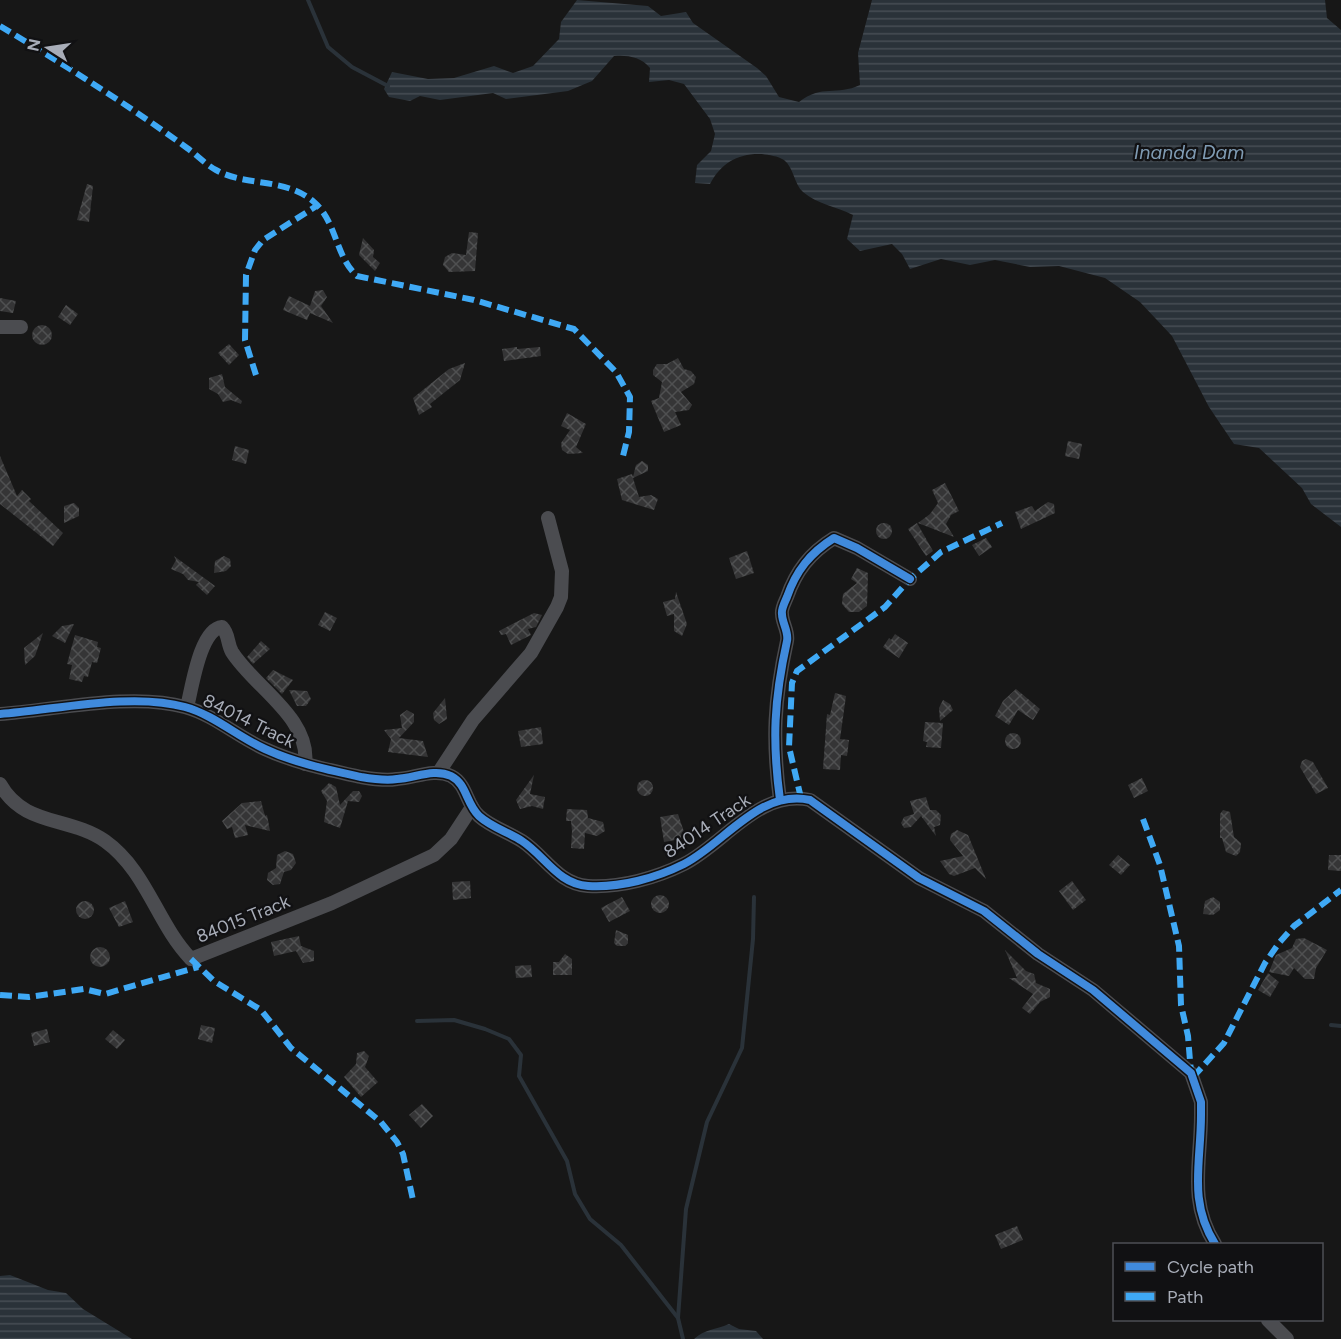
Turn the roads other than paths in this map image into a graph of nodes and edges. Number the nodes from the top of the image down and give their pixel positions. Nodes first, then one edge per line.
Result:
1 (0, 327) edge
2 (21, 327) dead end
3 (548, 518) dead end
4 (910, 579) dead end
5 (187, 707) junction
6 (0, 714) edge
7 (305, 764) junction
8 (439, 772) junction
9 (0, 784) edge
10 (780, 800) junction
11 (472, 807) junction
12 (1214, 1243) edge
13 (1269, 1321) edge
14 (1287, 1339) edge

1 - 2 street
3 - 8 street
4 - 10 street
5 - 6 street, 84014 Track
5 - 7 street, 84014 Track
5 - 7 street
7 - 8 street, 84014 Track
8 - 11 street, 84014 Track
9 - 11 street, 84015 Track
10 - 11 street, 84014 Track
10 - 12 street, 84014 Track
13 - 14 street

